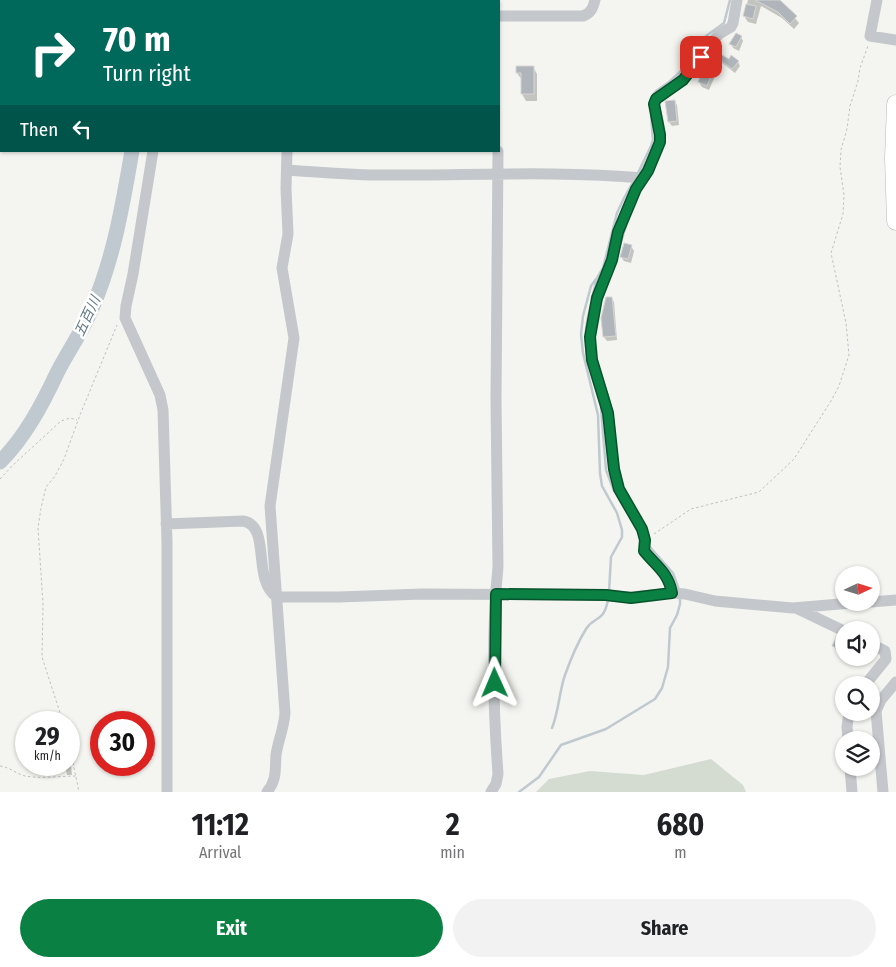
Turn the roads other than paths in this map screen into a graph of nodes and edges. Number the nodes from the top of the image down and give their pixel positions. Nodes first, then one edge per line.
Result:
1 (595, 0) edge
2 (737, 0) edge
3 (877, 0) edge
4 (500, 16) edge
5 (896, 40) edge
6 (896, 104) edge
7 (153, 152) edge
8 (287, 152) edge
9 (498, 152) edge
10 (287, 170) junction
11 (497, 174) junction
12 (643, 178) junction
13 (896, 221) edge
14 (166, 524) junction
15 (672, 593) junction
16 (496, 594) junction
17 (277, 598) junction
18 (896, 600) edge
19 (880, 601) edge
20 (835, 605) edge
21 (796, 608) junction
22 (835, 627) edge
23 (880, 649) edge
24 (872, 676) edge
25 (896, 682) edge
26 (851, 776) edge
27 (167, 792) edge
28 (266, 792) edge
29 (491, 792) edge
30 (852, 792) edge
31 (883, 792) edge

1 - 4 street
2 - 12 street
3 - 5 street
6 - 13 highway
7 - 14 street
8 - 10 street
9 - 11 street
10 - 11 street
10 - 17 street
11 - 12 street
11 - 16 street
12 - 15 street
14 - 17 street
14 - 27 street
15 - 16 street
15 - 21 street
16 - 17 street
16 - 29 street
17 - 28 street
18 - 19 street
20 - 21 street
21 - 22 street
23 - 24 street
25 - 31 street
26 - 30 street

